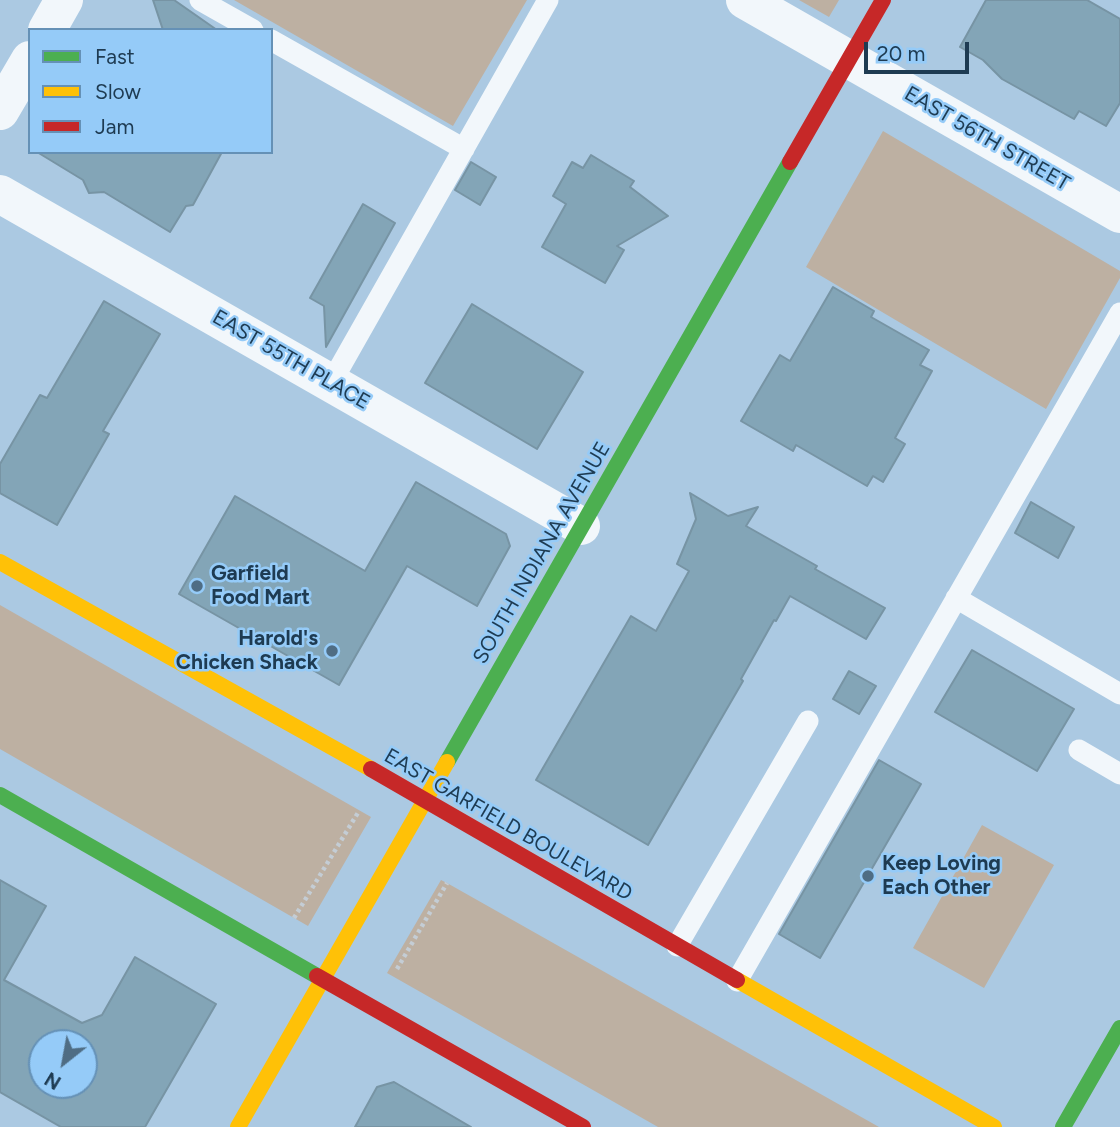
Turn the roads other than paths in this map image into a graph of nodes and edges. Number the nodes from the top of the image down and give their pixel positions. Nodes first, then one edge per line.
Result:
1 (64, 0) edge
2 (200, 0) edge
3 (548, 0) edge
4 (745, 0) edge
5 (884, 0) edge
6 (48, 28) edge
7 (249, 28) edge
8 (273, 41) edge
9 (849, 60) junction
10 (28, 63) edge
11 (0, 111) edge
12 (464, 149) junction
13 (0, 194) edge
14 (1120, 215) edge
15 (1120, 313) edge
16 (331, 383) junction
17 (581, 526) junction
18 (0, 562) edge
19 (956, 598) junction
20 (1120, 694) edge
21 (808, 721) dead end
22 (1079, 750) dead end
23 (1120, 774) edge
24 (0, 795) edge
25 (424, 800) junction
26 (677, 946) junction
27 (323, 980) junction
28 (737, 981) junction
29 (1120, 1028) edge
30 (238, 1127) edge
31 (583, 1127) edge
32 (994, 1127) edge
33 (1063, 1127) edge

1 - 6 street
2 - 7 lane
3 - 12 lane
4 - 9 street, EAST 56TH STREET
5 - 9 street, SOUTH INDIANA AVENUE
8 - 12 lane
9 - 14 street, EAST 56TH STREET
9 - 17 street, SOUTH INDIANA AVENUE
10 - 11 street
12 - 16 lane
13 - 16 street, EAST 55TH PLACE
15 - 19 lane
16 - 17 street, EAST 55TH PLACE
17 - 25 street, SOUTH INDIANA AVENUE
18 - 25 street, EAST GARFIELD BOULEVARD
19 - 20 lane
19 - 28 lane
21 - 26 lane
22 - 23 lane
24 - 27 street
25 - 26 street, EAST GARFIELD BOULEVARD
25 - 27 street, SOUTH INDIANA AVENUE
26 - 28 street, EAST GARFIELD BOULEVARD
27 - 30 street, SOUTH INDIANA AVENUE
27 - 31 street
28 - 32 street, EAST GARFIELD BOULEVARD
29 - 33 street

